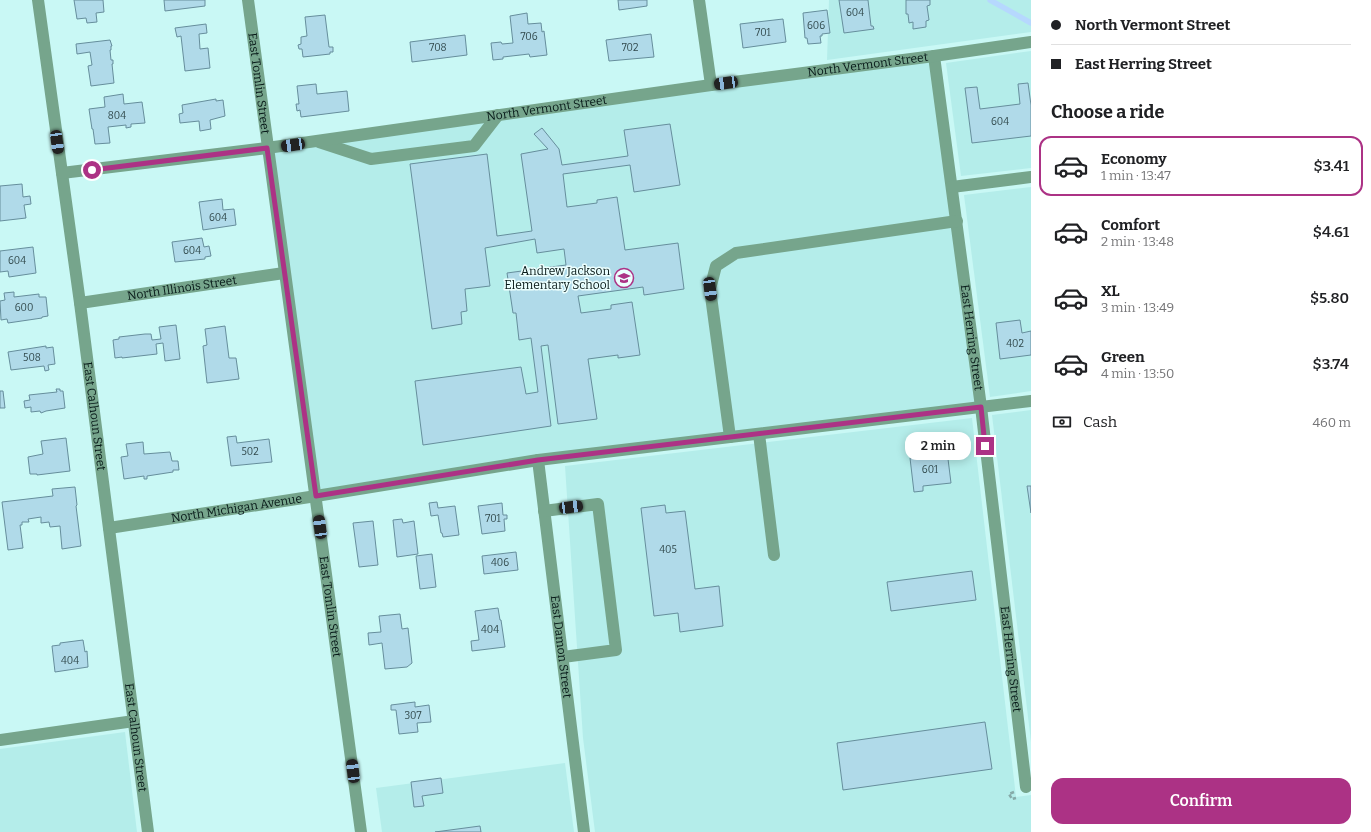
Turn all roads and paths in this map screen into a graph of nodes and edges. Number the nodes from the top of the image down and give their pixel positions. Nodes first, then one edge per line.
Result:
1 (38, 0) edge
2 (248, 0) edge
3 (700, 0) edge
4 (1031, 42) edge
5 (934, 56) junction
6 (711, 85) junction
7 (498, 115) junction
8 (316, 141) junction
9 (267, 148) junction
10 (62, 174) junction
11 (1031, 177) edge
12 (952, 187) junction
13 (957, 221) junction
14 (284, 274) junction
15 (80, 303) junction
16 (1031, 401) edge
17 (981, 407) junction
18 (759, 434) junction
19 (730, 437) junction
20 (538, 460) junction
21 (316, 496) junction
22 (544, 511) junction
23 (108, 528) junction
24 (774, 555) dead end
25 (563, 657) junction
26 (134, 721) junction
27 (0, 740) edge
28 (1026, 787) dead end
29 (148, 832) edge
30 (361, 832) edge
31 (584, 832) edge

1 - 10 street, East Calhoun Street
2 - 9 street, East Tomlin Street
3 - 6 street
4 - 5 street, North Vermont Street
5 - 6 street, North Vermont Street
5 - 12 street, East Herring Street
6 - 7 street, North Vermont Street
7 - 8 street, North Vermont Street
7 - 8 street
8 - 9 street, North Vermont Street
9 - 10 street, North Vermont Street
9 - 14 street, East Tomlin Street
10 - 15 street, East Calhoun Street
11 - 12 street
12 - 13 street, East Herring Street
13 - 17 street, East Herring Street
13 - 19 street
14 - 15 street, North Illinois Street
14 - 21 street, East Tomlin Street
15 - 23 street, East Calhoun Street
16 - 17 street, North Michigan Avenue
17 - 18 street, North Michigan Avenue
17 - 28 street, East Herring Street
18 - 19 street, North Michigan Avenue
18 - 24 street
19 - 20 street, North Michigan Avenue
20 - 21 street, North Michigan Avenue
20 - 22 street, East Damon Street
21 - 23 street, North Michigan Avenue
21 - 30 street, East Tomlin Street
22 - 25 street, East Damon Street
22 - 25 street
23 - 26 street, East Calhoun Street
25 - 31 street, East Damon Street
26 - 27 street
26 - 29 street, East Calhoun Street

